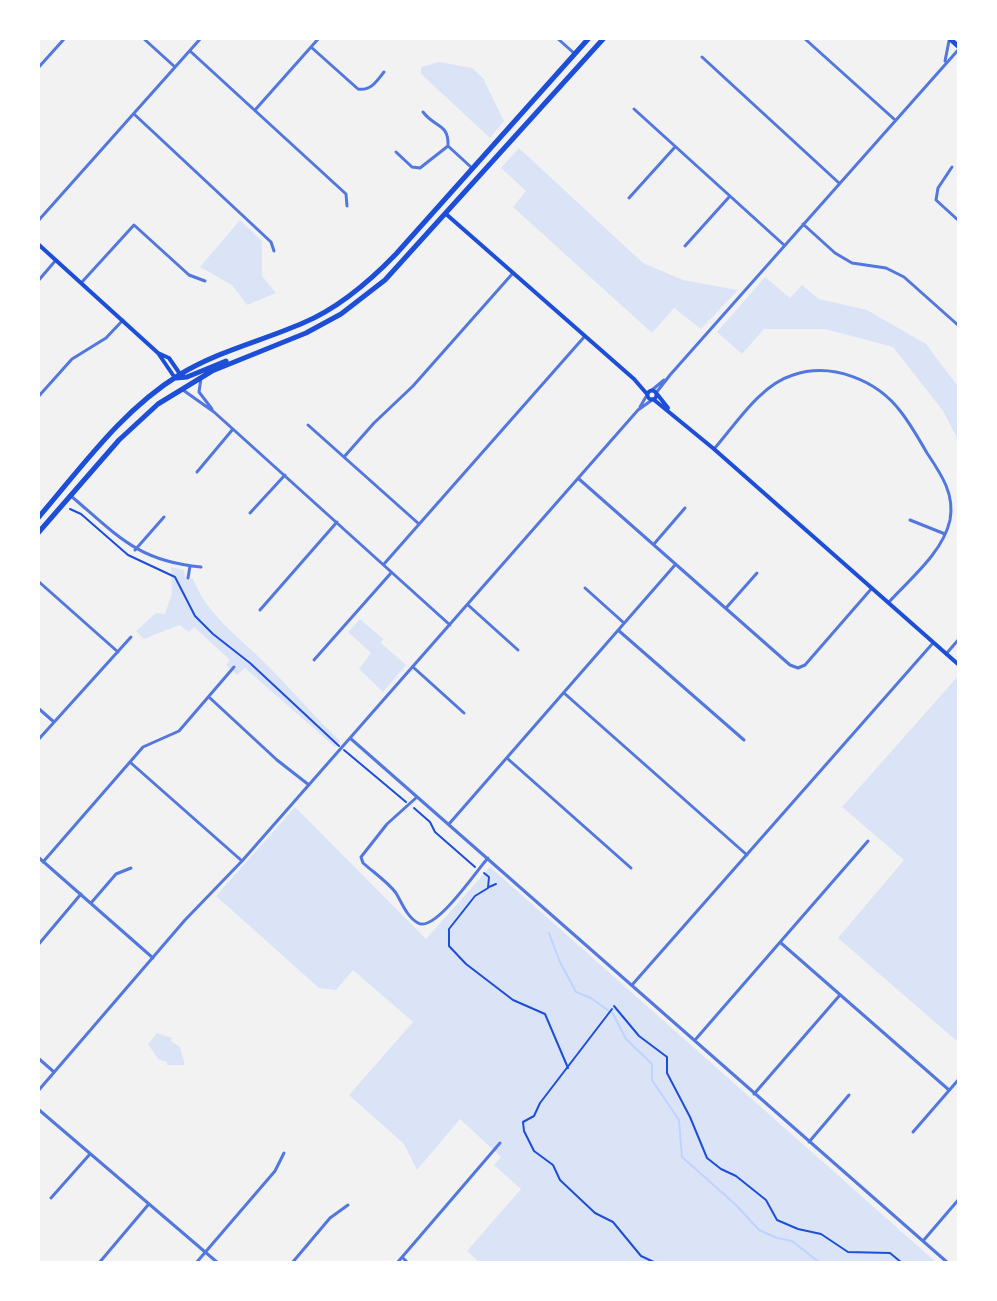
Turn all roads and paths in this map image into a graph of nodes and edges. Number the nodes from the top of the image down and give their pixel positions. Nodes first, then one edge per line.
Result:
1 (65, 38) edge
2 (143, 38) edge
3 (201, 38) edge
4 (319, 38) edge
5 (557, 38) edge
6 (589, 38) edge
7 (604, 38) edge
8 (804, 38) edge
9 (949, 38) edge
10 (311, 47) junction
11 (959, 48) edge
12 (190, 51) junction
13 (575, 54) junction
14 (702, 57) dead end
15 (583, 61) junction
16 (944, 64) junction
17 (175, 67) junction
18 (38, 68) edge
19 (384, 72) dead end
20 (634, 109) dead end
21 (254, 110) junction
22 (423, 112) dead end
23 (134, 114) junction
24 (894, 119) junction
25 (448, 146) junction
26 (676, 147) junction
27 (396, 152) dead end
28 (952, 167) dead end
29 (472, 169) junction
30 (839, 183) junction
31 (730, 196) junction
32 (629, 198) dead end
33 (347, 206) dead end
34 (438, 207) junction
35 (446, 214) junction
36 (38, 221) edge
37 (959, 221) edge
38 (803, 224) junction
39 (38, 244) edge
40 (784, 245) junction
41 (685, 246) dead end
42 (274, 251) dead end
43 (56, 260) junction
44 (513, 273) junction
45 (38, 281) edge
46 (205, 281) dead end
47 (82, 282) junction
48 (123, 320) junction
49 (959, 326) edge
50 (585, 336) junction
51 (254, 353) junction
52 (203, 375) junction
53 (178, 377) junction
54 (179, 390) junction
55 (652, 394) junction
56 (38, 397) edge
57 (214, 412) junction
58 (308, 425) dead end
59 (233, 429) junction
60 (714, 449) junction
61 (344, 457) junction
62 (197, 472) dead end
63 (285, 475) junction
64 (579, 479) junction
65 (70, 496) junction
66 (685, 508) dead end
67 (70, 509) dead end
68 (250, 513) dead end
69 (38, 517) edge
70 (164, 517) dead end
71 (910, 520) dead end
72 (337, 522) junction
73 (419, 524) junction
74 (38, 533) edge
75 (945, 534) junction
76 (654, 544) junction
77 (135, 550) junction
78 (384, 564) junction
79 (676, 564) junction
80 (190, 566) junction
81 (201, 567) dead end
82 (392, 572) junction
83 (757, 573) dead end
84 (188, 578) dead end
85 (38, 581) edge
86 (585, 588) dead end
87 (872, 588) junction
88 (889, 603) junction
89 (468, 605) junction
90 (726, 608) junction
91 (260, 610) dead end
92 (624, 623) junction
93 (450, 625) junction
94 (618, 630) junction
95 (131, 637) dead end
96 (959, 639) edge
97 (933, 643) junction
98 (518, 650) dead end
99 (118, 652) junction
100 (946, 654) junction
101 (314, 660) dead end
102 (959, 665) edge
103 (234, 667) dead end
104 (413, 667) junction
105 (563, 693) junction
106 (208, 697) junction
107 (38, 708) edge
108 (464, 713) dead end
109 (54, 722) junction
110 (350, 738) junction
111 (38, 740) edge
112 (744, 740) dead end
113 (342, 748) junction
114 (506, 758) junction
115 (130, 762) junction
116 (309, 785) junction
117 (417, 796) junction
118 (449, 824) junction
119 (868, 841) dead end
120 (747, 855) junction
121 (38, 857) edge
122 (488, 858) junction
123 (242, 861) junction
124 (43, 862) junction
125 (131, 868) dead end
126 (631, 868) dead end
127 (478, 869) junction
128 (496, 884) dead end
129 (488, 888) junction
130 (81, 894) junction
131 (91, 903) junction
132 (781, 943) junction
133 (38, 945) edge
134 (153, 958) junction
135 (632, 985) junction
136 (840, 995) junction
137 (695, 1040) junction
138 (38, 1058) edge
139 (568, 1068) junction
140 (54, 1072) junction
141 (959, 1079) edge
142 (949, 1090) junction
143 (38, 1091) edge
144 (754, 1094) junction
145 (849, 1095) dead end
146 (38, 1109) edge
147 (913, 1132) dead end
148 (809, 1142) junction
149 (500, 1143) dead end
150 (284, 1153) dead end
151 (90, 1154) junction
152 (51, 1198) dead end
153 (959, 1199) edge
154 (149, 1204) junction
155 (348, 1205) dead end
156 (923, 1241) junction
157 (206, 1252) junction
158 (402, 1257) junction
159 (99, 1263) edge
160 (196, 1263) edge
161 (218, 1263) edge
162 (292, 1263) edge
163 (397, 1263) edge
164 (408, 1263) edge
165 (656, 1263) edge
166 (902, 1263) edge
167 (948, 1263) edge

1 - 18 street
2 - 17 street
3 - 12 street
4 - 10 street
5 - 13 street
6 - 13 main road
7 - 15 main road
8 - 24 street
9 - 11 main road
9 - 16 street
10 - 19 street
10 - 21 street
11 - 16 street
12 - 17 street
12 - 21 street
13 - 15 main road
13 - 29 main road
14 - 30 street
15 - 35 main road
16 - 24 street
17 - 23 street
20 - 26 street
21 - 33 street
22 - 25 street
23 - 36 street
23 - 42 street
24 - 30 street
25 - 27 street
25 - 29 street
26 - 31 street
26 - 32 street
28 - 37 street
29 - 34 main road
30 - 38 street
31 - 40 street
31 - 41 street
34 - 35 main road
34 - 53 main road
35 - 44 main road
35 - 51 main road
38 - 40 street
38 - 49 street
39 - 43 main road
40 - 55 street
43 - 45 street
43 - 47 main road
44 - 50 main road
44 - 61 street
46 - 47 street
47 - 48 main road
48 - 53 main road
48 - 56 street
50 - 55 main road
50 - 73 street
51 - 52 main road
51 - 53 main road
52 - 54 main road
52 - 57 street
53 - 54 main road
53 - 69 main road
54 - 57 street
54 - 65 main road
55 - 60 main road
55 - 64 street
57 - 59 street
58 - 61 street
59 - 62 street
59 - 63 street
60 - 75 street
60 - 87 main road
61 - 73 street
63 - 68 street
63 - 72 street
64 - 76 street
64 - 89 street
65 - 74 main road
65 - 77 street
66 - 76 street
67 - 113 path
70 - 77 street
71 - 75 street
72 - 78 street
72 - 91 street
73 - 78 street
75 - 88 street
76 - 79 street
77 - 80 street
78 - 82 street
79 - 90 street
79 - 92 street
80 - 81 street
80 - 84 street
82 - 93 street
82 - 101 street
83 - 90 street
85 - 99 street
86 - 92 street
87 - 88 main road
87 - 90 street
88 - 97 main road
89 - 93 street
89 - 98 street
92 - 94 street
93 - 104 street
94 - 105 street
94 - 112 street
95 - 99 street
96 - 100 street
97 - 100 main road
97 - 120 street
99 - 109 street
100 - 102 main road
103 - 106 street
104 - 108 street
104 - 110 street
105 - 114 street
105 - 120 street
106 - 115 street
106 - 116 street
107 - 109 street
109 - 111 street
110 - 113 street
110 - 117 street
113 - 116 street
114 - 118 street
114 - 126 street
115 - 123 street
115 - 124 street
116 - 123 street
117 - 118 street
117 - 127 street
118 - 122 street
119 - 132 street
120 - 135 street
121 - 124 street
122 - 127 street
122 - 135 street
123 - 134 street
124 - 130 street
125 - 131 street
127 - 129 path
128 - 129 path
129 - 139 path
130 - 131 street
130 - 133 street
131 - 134 street
132 - 136 street
132 - 137 street
134 - 140 street
135 - 137 street
136 - 142 street
136 - 144 street
137 - 144 street
138 - 140 street
139 - 165 path
139 - 166 path
140 - 143 street
141 - 142 street
142 - 147 street
144 - 148 street
145 - 148 street
146 - 151 street
148 - 156 street
149 - 158 street
150 - 157 street
151 - 152 street
151 - 154 street
153 - 156 street
154 - 157 street
154 - 159 street
155 - 162 street
156 - 167 street
157 - 160 street
157 - 161 street
158 - 163 street
158 - 164 street

